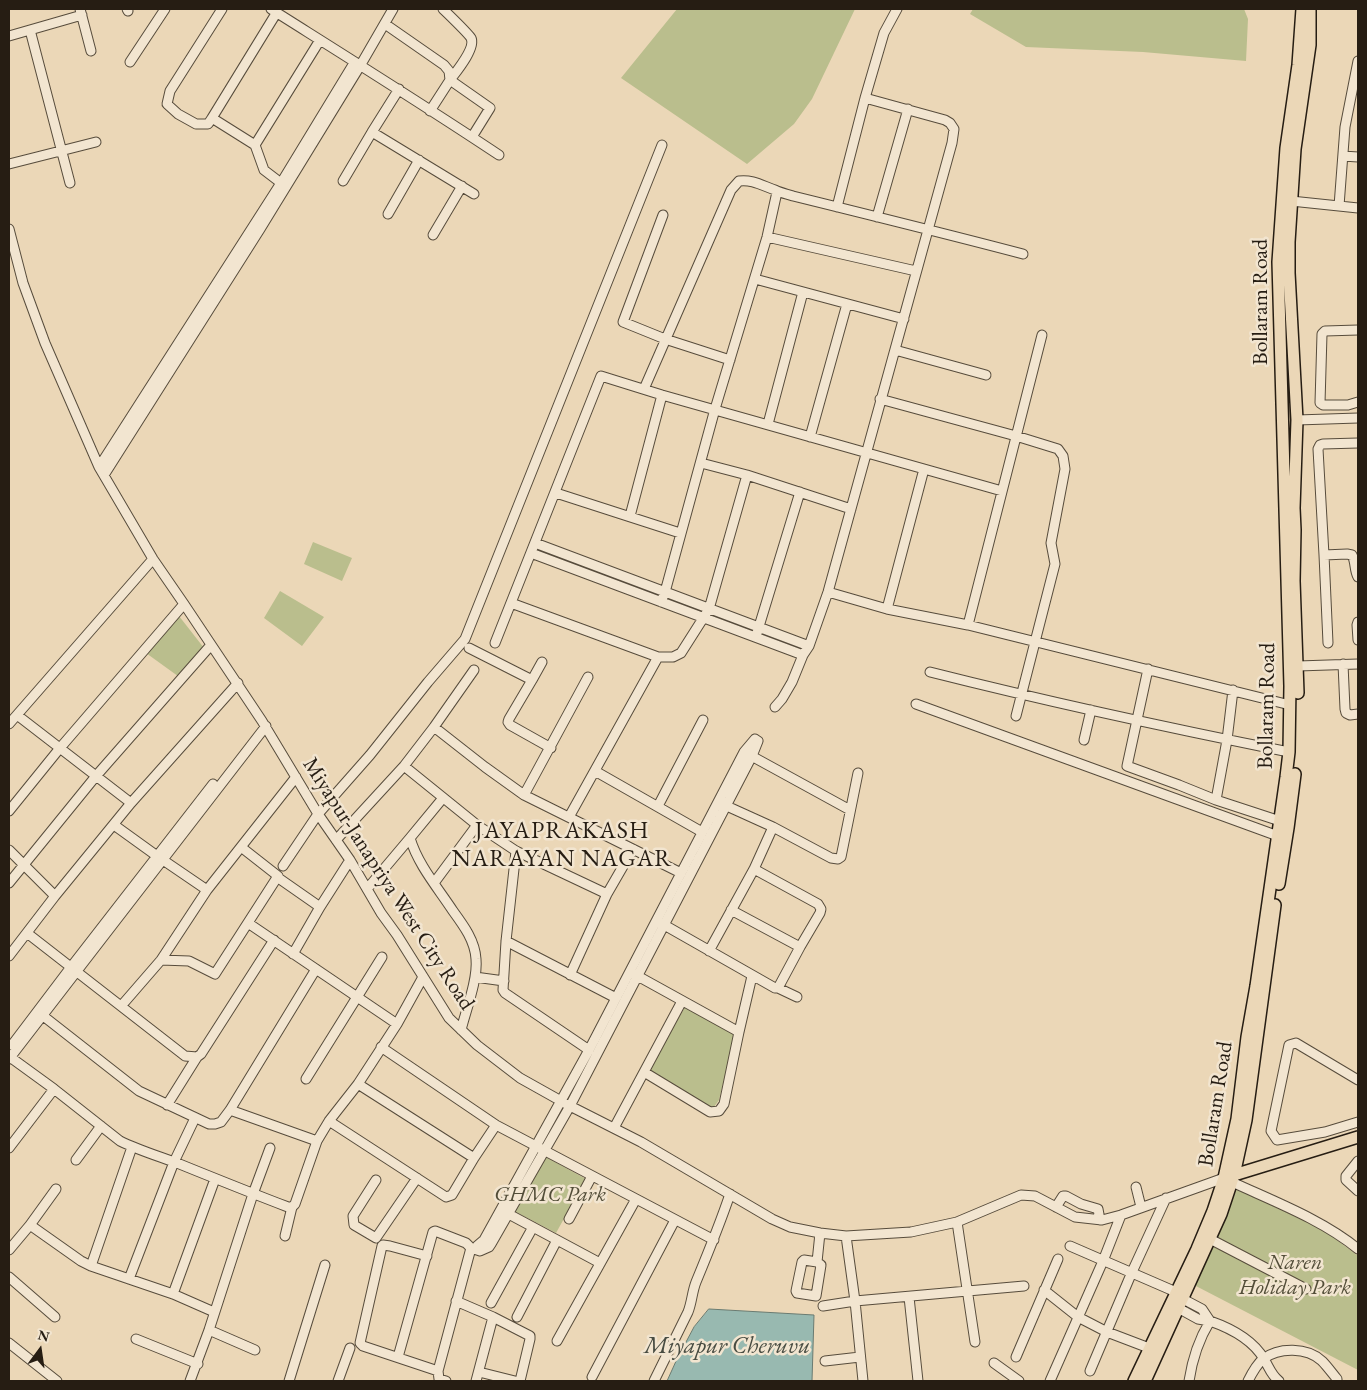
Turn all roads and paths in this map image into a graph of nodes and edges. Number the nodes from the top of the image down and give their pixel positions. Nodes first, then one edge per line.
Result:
1 (165, 9) edge
2 (222, 9) edge
3 (393, 9) edge
4 (443, 9) edge
5 (897, 9) edge
6 (1302, 9) edge
7 (1310, 9) edge
8 (274, 11) edge
9 (81, 12) edge
10 (384, 24) junction
11 (30, 30) junction
12 (9, 36) edge
13 (320, 40) junction
14 (92, 51) dead end
15 (1358, 61) edge
16 (130, 62) dead end
17 (357, 64) junction
18 (450, 80) junction
19 (398, 89) junction
20 (865, 98) junction
21 (1354, 102) edge
22 (908, 109) junction
23 (430, 111) junction
24 (212, 118) junction
25 (372, 132) junction
26 (472, 137) junction
27 (96, 142) dead end
28 (662, 144) dead end
29 (255, 145) junction
30 (62, 150) junction
31 (499, 155) dead end
32 (1343, 156) junction
33 (1358, 157) edge
34 (419, 160) junction
35 (9, 164) edge
36 (343, 182) dead end
37 (70, 183) dead end
38 (281, 183) junction
39 (462, 186) junction
40 (778, 192) junction
41 (474, 194) dead end
42 (1291, 201) junction
43 (1339, 206) junction
44 (837, 207) junction
45 (1358, 208) edge
46 (388, 214) dead end
47 (663, 215) dead end
48 (877, 218) junction
49 (9, 229) edge
50 (928, 229) junction
51 (433, 235) dead end
52 (767, 237) junction
53 (1023, 254) dead end
54 (916, 271) junction
55 (755, 279) junction
56 (803, 292) junction
57 (847, 304) junction
58 (904, 319) junction
59 (1358, 330) edge
60 (1042, 335) dead end
61 (666, 339) junction
62 (895, 350) junction
63 (730, 360) junction
64 (986, 375) dead end
65 (644, 389) junction
66 (662, 395) junction
67 (880, 399) junction
68 (1358, 402) edge
69 (715, 409) junction
70 (1358, 418) edge
71 (1297, 420) junction
72 (768, 424) junction
73 (810, 436) junction
74 (1016, 436) junction
75 (1358, 443) edge
76 (866, 452) junction
77 (701, 463) junction
78 (99, 467) junction
79 (924, 469) junction
80 (104, 475) junction
81 (747, 475) junction
82 (800, 492) junction
83 (1002, 492) junction
84 (556, 493) junction
85 (850, 509) junction
86 (630, 516) junction
87 (680, 533) junction
88 (535, 543) junction
89 (531, 553) junction
90 (1324, 555) junction
91 (153, 559) junction
92 (1358, 576) edge
93 (665, 592) junction
94 (828, 592) junction
95 (661, 602) junction
96 (511, 603) junction
97 (184, 604) junction
98 (709, 609) junction
99 (888, 609) junction
100 (703, 618) junction
101 (1358, 622) edge
102 (968, 625) junction
103 (759, 627) junction
104 (755, 638) junction
105 (1358, 640) edge
106 (1035, 642) junction
107 (495, 643) dead end
108 (1328, 643) dead end
109 (211, 645) junction
110 (809, 646) junction
111 (470, 648) dead end
112 (804, 655) junction
113 (658, 656) junction
114 (542, 662) dead end
115 (1343, 664) junction
116 (1358, 664) edge
117 (1298, 666) junction
118 (1148, 669) junction
119 (474, 670) dead end
120 (930, 672) dead end
121 (588, 677) dead end
122 (532, 680) junction
123 (238, 683) junction
124 (1233, 690) junction
125 (1022, 695) junction
126 (916, 704) dead end
127 (1290, 705) junction
128 (775, 707) dead end
129 (1090, 710) junction
130 (1358, 714) edge
131 (17, 715) junction
132 (1016, 716) dead end
133 (703, 720) dead end
134 (1136, 721) junction
135 (9, 724) edge
136 (264, 724) junction
137 (434, 728) junction
138 (1084, 740) dead end
139 (1227, 740) junction
140 (60, 748) junction
141 (550, 748) junction
142 (1289, 752) junction
143 (404, 766) junction
144 (595, 771) junction
145 (858, 773) dead end
146 (96, 776) junction
147 (296, 777) junction
148 (524, 795) junction
149 (442, 798) junction
150 (1216, 800) junction
151 (131, 803) junction
152 (722, 804) junction
153 (658, 806) junction
154 (850, 810) junction
155 (9, 811) edge
156 (318, 814) junction
157 (569, 817) junction
158 (1280, 821) junction
159 (114, 825) junction
160 (476, 825) junction
161 (773, 827) junction
162 (702, 832) junction
163 (1278, 836) junction
164 (410, 838) junction
165 (336, 840) junction
166 (241, 847) junction
167 (633, 849) junction
168 (9, 850) edge
169 (516, 850) junction
170 (160, 858) junction
171 (350, 860) junction
172 (23, 865) junction
173 (283, 866) dead end
174 (754, 868) junction
175 (681, 873) junction
176 (277, 877) junction
177 (434, 883) junction
178 (9, 884) edge
179 (366, 889) junction
180 (207, 890) junction
181 (607, 894) junction
182 (55, 896) junction
183 (320, 907) junction
184 (732, 910) junction
185 (248, 923) junction
186 (660, 923) junction
187 (27, 933) junction
188 (274, 940) junction
189 (506, 941) junction
190 (800, 948) junction
191 (709, 951) junction
192 (294, 954) junction
193 (9, 956) edge
194 (382, 957) dead end
195 (161, 960) junction
196 (74, 969) junction
197 (316, 969) junction
198 (634, 974) junction
199 (570, 975) junction
200 (752, 976) junction
201 (423, 977) junction
202 (475, 977) junction
203 (504, 980) junction
204 (778, 988) junction
205 (358, 997) junction
206 (796, 997) dead end
207 (616, 998) junction
208 (682, 1000) junction
209 (122, 1006) junction
210 (42, 1015) junction
211 (396, 1024) junction
212 (461, 1030) junction
213 (739, 1032) junction
214 (381, 1047) junction
215 (589, 1050) junction
216 (9, 1055) edge
217 (196, 1057) junction
218 (644, 1072) junction
219 (306, 1079) dead end
220 (1358, 1080) edge
221 (358, 1084) junction
222 (54, 1089) junction
223 (566, 1104) junction
224 (167, 1105) junction
225 (230, 1110) junction
226 (195, 1118) junction
227 (329, 1121) junction
228 (1358, 1122) edge
229 (496, 1125) junction
230 (101, 1126) junction
231 (614, 1128) junction
232 (1325, 1132) junction
233 (1358, 1137) edge
234 (317, 1141) junction
235 (132, 1147) junction
236 (1326, 1147) junction
237 (9, 1148) edge
238 (270, 1148) dead end
239 (540, 1148) junction
240 (474, 1158) junction
241 (76, 1160) dead end
242 (174, 1162) junction
243 (1358, 1162) edge
244 (592, 1176) junction
245 (417, 1178) junction
246 (1230, 1178) junction
247 (214, 1179) junction
248 (376, 1180) dead end
249 (1136, 1187) dead end
250 (56, 1189) dead end
251 (1358, 1191) edge
252 (253, 1194) junction
253 (730, 1194) junction
254 (1166, 1198) junction
255 (636, 1199) junction
256 (292, 1207) junction
257 (1056, 1207) junction
258 (1142, 1207) junction
259 (504, 1212) junction
260 (1121, 1215) junction
261 (569, 1220) dead end
262 (675, 1220) junction
263 (1100, 1220) junction
264 (957, 1222) junction
265 (30, 1225) junction
266 (533, 1227) junction
267 (820, 1233) junction
268 (285, 1236) dead end
269 (846, 1236) junction
270 (1210, 1238) junction
271 (557, 1240) junction
272 (714, 1240) junction
273 (1070, 1246) dead end
274 (473, 1248) junction
275 (1358, 1249) edge
276 (9, 1250) edge
277 (427, 1256) junction
278 (1058, 1259) dead end
279 (1103, 1261) junction
280 (818, 1262) dead end
281 (600, 1263) junction
282 (325, 1264) dead end
283 (91, 1266) junction
284 (1132, 1272) junction
285 (9, 1277) edge
286 (130, 1279) junction
287 (1024, 1286) dead end
288 (1306, 1289) dead end
289 (1044, 1290) junction
290 (967, 1291) junction
291 (173, 1294) junction
292 (909, 1297) junction
293 (1179, 1300) junction
294 (856, 1301) junction
295 (456, 1302) junction
296 (491, 1303) dead end
297 (823, 1306) dead end
298 (214, 1312) junction
299 (55, 1317) dead end
300 (494, 1317) junction
301 (517, 1317) dead end
302 (1078, 1317) junction
303 (1210, 1321) junction
304 (209, 1330) junction
305 (1107, 1332) junction
306 (136, 1339) dead end
307 (557, 1341) dead end
308 (975, 1342) dead end
309 (9, 1343) edge
310 (350, 1348) dead end
311 (1149, 1348) junction
312 (255, 1350) dead end
313 (398, 1357) junction
314 (860, 1357) junction
315 (1016, 1357) dead end
316 (1264, 1358) junction
317 (825, 1361) dead end
318 (198, 1364) junction
319 (994, 1364) dead end
320 (438, 1371) junction
321 (1090, 1371) dead end
322 (479, 1372) junction
323 (592, 1376) dead end
324 (58, 1381) edge
325 (190, 1381) edge
326 (289, 1381) edge
327 (338, 1381) edge
328 (446, 1381) edge
329 (476, 1381) edge
330 (516, 1381) edge
331 (520, 1381) edge
332 (654, 1381) edge
333 (863, 1381) edge
334 (918, 1381) edge
335 (1019, 1381) edge
336 (1050, 1381) edge
337 (1134, 1381) edge
338 (1145, 1381) edge
339 (1189, 1381) edge
340 (1248, 1381) edge
341 (1279, 1381) edge
342 (1337, 1381) edge

1 - 16 street
2 - 24 street
3 - 10 street
4 - 18 street
5 - 20 street
6 - 127 main road, Bollaram Road
7 - 42 main road, Bollaram Road
8 - 13 street
8 - 24 street
9 - 11 street
9 - 14 street
10 - 17 street
10 - 18 street
11 - 12 street
11 - 30 street
13 - 17 street
13 - 29 street
15 - 21 street
17 - 19 street
17 - 38 street
17 - 80 street
18 - 23 street
18 - 26 street
19 - 23 street
19 - 25 street
20 - 22 street
20 - 44 street
21 - 32 street
22 - 48 street
22 - 50 street
23 - 26 street
24 - 29 street
25 - 34 street
25 - 36 street
26 - 31 street
27 - 30 street
28 - 156 street
29 - 38 street
30 - 35 street
30 - 37 street
32 - 33 street
32 - 43 street
34 - 39 street
34 - 46 street
38 - 78 street
39 - 41 street
39 - 51 street
40 - 44 street
40 - 52 street
40 - 61 street
42 - 43 street
42 - 71 main road, Bollaram Road
43 - 45 street
44 - 48 street
47 - 61 street
48 - 50 street
49 - 78 street, Miyapur-Janapriya West City Road
50 - 53 street
50 - 54 street
52 - 54 street
52 - 55 street
54 - 58 street
55 - 56 street
55 - 63 street
56 - 57 street
56 - 72 street
57 - 58 street
57 - 73 street
58 - 62 street
59 - 68 street
60 - 74 street
61 - 63 street
61 - 65 street
62 - 64 street
62 - 67 street
63 - 69 street
65 - 66 street
65 - 84 street
66 - 69 street
66 - 86 street
67 - 74 street
67 - 76 street
69 - 72 street
69 - 77 street
70 - 71 street
71 - 117 main road, Bollaram Road
72 - 73 street
73 - 76 street
74 - 83 street
74 - 106 street
75 - 90 street
76 - 79 street
76 - 85 street
77 - 81 street
77 - 87 street
78 - 80 street, Miyapur-Janapriya West City Road
79 - 83 street
79 - 99 street
80 - 91 street, Miyapur-Janapriya West City Road
81 - 82 street
81 - 98 street
82 - 85 street
82 - 103 street
83 - 102 street
84 - 86 street
84 - 88 street
85 - 94 street
86 - 87 street
87 - 93 street
88 - 89 street
88 - 93 street
89 - 95 street
89 - 96 street
90 - 92 street
90 - 108 street
91 - 97 street, Miyapur-Janapriya West City Road
91 - 131 street
93 - 95 street
93 - 98 street
94 - 99 street
94 - 110 street
95 - 100 street
96 - 107 street
96 - 113 street
97 - 109 street, Miyapur-Janapriya West City Road
97 - 140 street
98 - 100 street
98 - 103 street
99 - 102 street
100 - 104 street
100 - 113 street
101 - 105 street
102 - 106 street
103 - 104 street
103 - 110 street
104 - 112 street
106 - 118 street
106 - 125 street
109 - 123 street, Miyapur-Janapriya West City Road
109 - 146 street
110 - 112 street
111 - 122 street
112 - 128 street
113 - 144 street
114 - 122 street
115 - 116 street
115 - 117 street
115 - 130 street
117 - 246 main road, Bollaram Road
118 - 124 street
118 - 134 street
119 - 137 street
120 - 125 street
121 - 141 street
122 - 141 street
123 - 136 street, Miyapur-Janapriya West City Road
123 - 151 street
124 - 127 street
124 - 139 street
125 - 129 street
125 - 132 street
126 - 163 street
127 - 142 main road, Bollaram Road
129 - 134 street
129 - 138 street
131 - 135 street
131 - 140 street
133 - 153 street
134 - 139 street
134 - 150 street
136 - 147 street, Miyapur-Janapriya West City Road
136 - 170 street
137 - 143 street
137 - 148 street
139 - 142 street
139 - 150 street
140 - 146 street
140 - 155 street
141 - 148 street
142 - 158 main road, Bollaram Road
143 - 149 street
143 - 165 street
144 - 153 street
144 - 157 street
145 - 154 street
146 - 151 street
146 - 172 street
147 - 156 street, Miyapur-Janapriya West City Road
147 - 166 street
148 - 157 street
149 - 160 street
149 - 164 street
150 - 158 street
151 - 159 street
152 - 154 street
152 - 161 street
152 - 162 street
152 - 186 street
153 - 162 street
154 - 161 street
156 - 165 street, Miyapur-Janapriya West City Road
156 - 173 street
157 - 167 street
158 - 163 main road, Bollaram Road
159 - 170 street
159 - 182 street
160 - 169 street
160 - 177 street
161 - 174 street
162 - 175 street
163 - 246 main road, Bollaram Road
164 - 177 street
164 - 179 street
165 - 171 street, Miyapur-Janapriya West City Road
166 - 176 street
166 - 180 street
167 - 175 street
167 - 181 street
168 - 172 street
169 - 181 street
169 - 189 street
170 - 180 street
170 - 196 street
171 - 179 street, Miyapur-Janapriya West City Road
171 - 183 street
172 - 178 street
172 - 182 street
174 - 184 street
174 - 190 street
175 - 186 street
176 - 183 street
176 - 185 street
177 - 202 street
179 - 201 street, Miyapur-Janapriya West City Road
180 - 195 street
181 - 199 street
182 - 187 street
183 - 192 street
184 - 190 street
184 - 191 street
185 - 188 street
185 - 195 street
186 - 191 street
186 - 198 street
187 - 193 street
187 - 196 street
188 - 192 street
188 - 217 street
189 - 199 street
189 - 203 street
190 - 204 street
191 - 200 street
192 - 197 street
194 - 205 street
195 - 209 street
196 - 209 street
196 - 210 street
196 - 216 street
197 - 205 street
197 - 225 street
198 - 207 street
198 - 208 street
198 - 223 street
199 - 207 street
200 - 204 street
200 - 213 street
201 - 211 street
201 - 212 street, Miyapur-Janapriya West City Road
202 - 203 street
202 - 212 street
203 - 215 street
204 - 206 street
205 - 211 street
205 - 219 street
207 - 215 street
208 - 213 street
208 - 218 street
209 - 217 street
210 - 216 street
210 - 224 street
211 - 214 street
212 - 223 street, Miyapur-Janapriya West City Road
213 - 218 street
214 - 221 street
214 - 229 street
215 - 223 street
216 - 222 street
217 - 224 street
218 - 231 street
220 - 232 street
221 - 227 street
221 - 240 street
222 - 230 street
222 - 237 street
223 - 231 street, Miyapur-Janapriya West City Road
223 - 239 street
224 - 226 street
225 - 226 street
225 - 234 street
226 - 242 street
227 - 234 street
227 - 245 street
228 - 232 street
229 - 239 street
229 - 240 street
230 - 235 street
230 - 241 street
231 - 253 street, Miyapur-Janapriya West City Road
232 - 236 street
233 - 236 main road
234 - 256 street
235 - 242 street
235 - 283 street
236 - 246 main road
238 - 252 street
239 - 244 street
239 - 259 street
240 - 245 street
242 - 247 street
242 - 286 street
243 - 251 street
244 - 255 street
244 - 261 street
245 - 248 street
246 - 254 street, Miyapur-Janapriya West City Road
246 - 270 main road, Bollaram Road
246 - 275 street
246 - 293 main road, Bollaram Road
247 - 252 street
247 - 291 street
249 - 258 street
250 - 265 street
252 - 256 street
252 - 298 street
253 - 267 street, Miyapur-Janapriya West City Road
253 - 272 street
254 - 258 street, Miyapur-Janapriya West City Road
254 - 284 street
255 - 262 street
255 - 281 street
256 - 268 street
257 - 263 street, Miyapur-Janapriya West City Road
257 - 263 street
257 - 264 street, Miyapur-Janapriya West City Road
258 - 260 street, Miyapur-Janapriya West City Road
259 - 266 street
259 - 274 street
260 - 263 street, Miyapur-Janapriya West City Road
260 - 279 street
262 - 272 street
262 - 323 street
264 - 269 street, Miyapur-Janapriya West City Road
264 - 290 street
265 - 276 street
265 - 283 street
266 - 271 street
266 - 296 street
267 - 269 street, Miyapur-Janapriya West City Road
267 - 280 street
269 - 294 street
270 - 288 street
270 - 293 main road, Bollaram Road
271 - 281 street
271 - 301 street
272 - 332 street
273 - 279 street
274 - 277 street
274 - 295 street
277 - 313 street
277 - 313 street
278 - 289 street
279 - 284 street
279 - 302 street
281 - 307 street
282 - 326 street
283 - 286 street
284 - 293 street
284 - 305 street
285 - 299 street
286 - 291 street
287 - 290 street
289 - 302 street
289 - 315 street
290 - 292 street
290 - 308 street
291 - 298 street
292 - 294 street
292 - 334 street
293 - 303 street
293 - 303 street
293 - 311 main road, Bollaram Road
293 - 338 main road, Bollaram Road
294 - 297 street
294 - 314 street
295 - 300 street
295 - 320 street
298 - 304 street
300 - 322 street
300 - 331 street
302 - 305 street
302 - 336 street
303 - 316 street
303 - 339 street
304 - 312 street
304 - 318 street
305 - 311 street
305 - 321 street
306 - 318 street
309 - 324 street
310 - 327 street
311 - 337 main road, Bollaram Road
313 - 320 street
314 - 317 street
314 - 333 street
316 - 340 street
316 - 341 street
316 - 342 street
318 - 325 street
319 - 335 street
320 - 328 street
322 - 329 street
322 - 330 street

